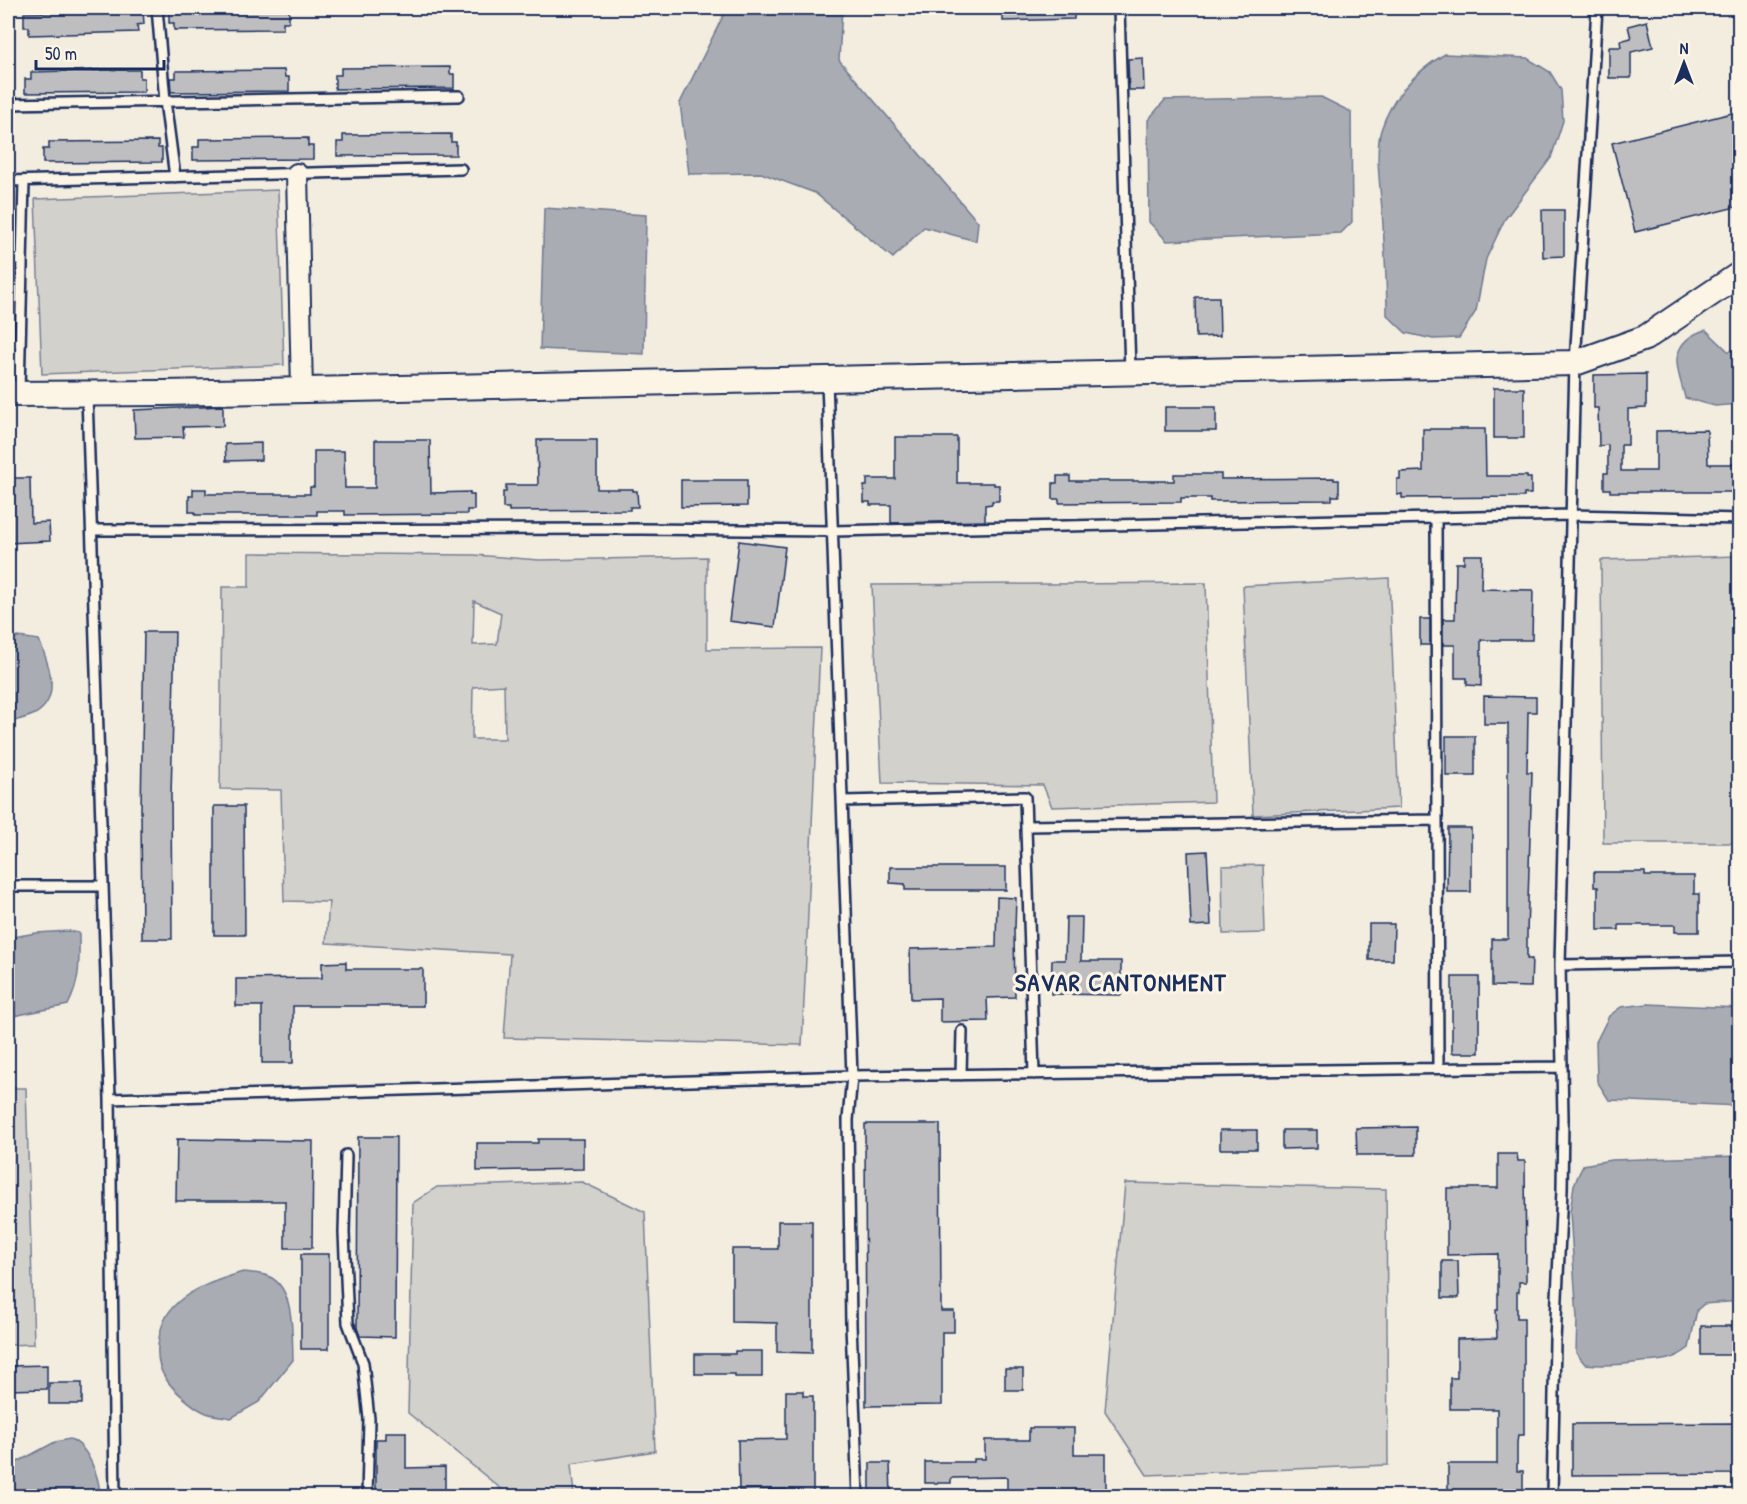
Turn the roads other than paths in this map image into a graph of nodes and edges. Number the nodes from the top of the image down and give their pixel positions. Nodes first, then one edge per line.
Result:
1 (157, 8) edge
2 (1119, 8) edge
3 (1597, 8) edge
4 (459, 96) dead end
5 (165, 101) junction
6 (8, 104) edge
7 (461, 169) dead end
8 (297, 174) junction
9 (175, 177) junction
10 (8, 181) edge
11 (24, 182) junction
12 (8, 259) edge
13 (21, 259) junction
14 (1740, 274) edge
15 (8, 343) edge
16 (20, 343) junction
17 (1575, 363) junction
18 (1130, 372) junction
19 (827, 378) junction
20 (302, 390) junction
21 (14, 394) edge
22 (87, 394) junction
23 (1571, 515) junction
24 (1436, 519) junction
25 (1740, 519) edge
26 (92, 530) junction
27 (832, 531) junction
28 (842, 801) junction
29 (1437, 820) junction
30 (1026, 826) junction
31 (8, 886) edge
32 (103, 886) junction
33 (1740, 962) edge
34 (1560, 965) junction
35 (962, 1031) dead end
36 (1562, 1067) junction
37 (1438, 1068) junction
38 (1034, 1074) junction
39 (961, 1075) junction
40 (852, 1076) junction
41 (110, 1099) junction
42 (346, 1155) dead end
43 (115, 1497) edge
44 (367, 1497) edge
45 (858, 1497) edge
46 (1552, 1497) edge

1 - 5 lane
2 - 18 lane
3 - 17 lane
4 - 5 lane
5 - 6 lane
5 - 9 lane
7 - 8 lane
8 - 9 lane
8 - 20 street
9 - 11 lane
10 - 11 lane
11 - 13 lane
12 - 13 lane
13 - 16 lane
14 - 17 street
15 - 16 lane
16 - 21 lane
17 - 18 street
17 - 23 lane
18 - 19 street
19 - 20 street
19 - 27 lane
20 - 22 street
21 - 22 street
22 - 26 lane
23 - 24 lane
23 - 25 lane
23 - 34 lane
24 - 27 lane
24 - 29 lane
26 - 27 lane
26 - 32 lane
27 - 28 lane
28 - 30 lane
28 - 40 lane
29 - 30 lane
29 - 37 lane
30 - 38 lane
31 - 32 lane
32 - 41 lane
33 - 34 lane
34 - 36 lane
35 - 39 lane
36 - 37 lane
36 - 46 lane
37 - 38 lane
38 - 39 lane
39 - 40 lane
40 - 41 lane
40 - 45 lane
41 - 43 lane
42 - 44 lane

